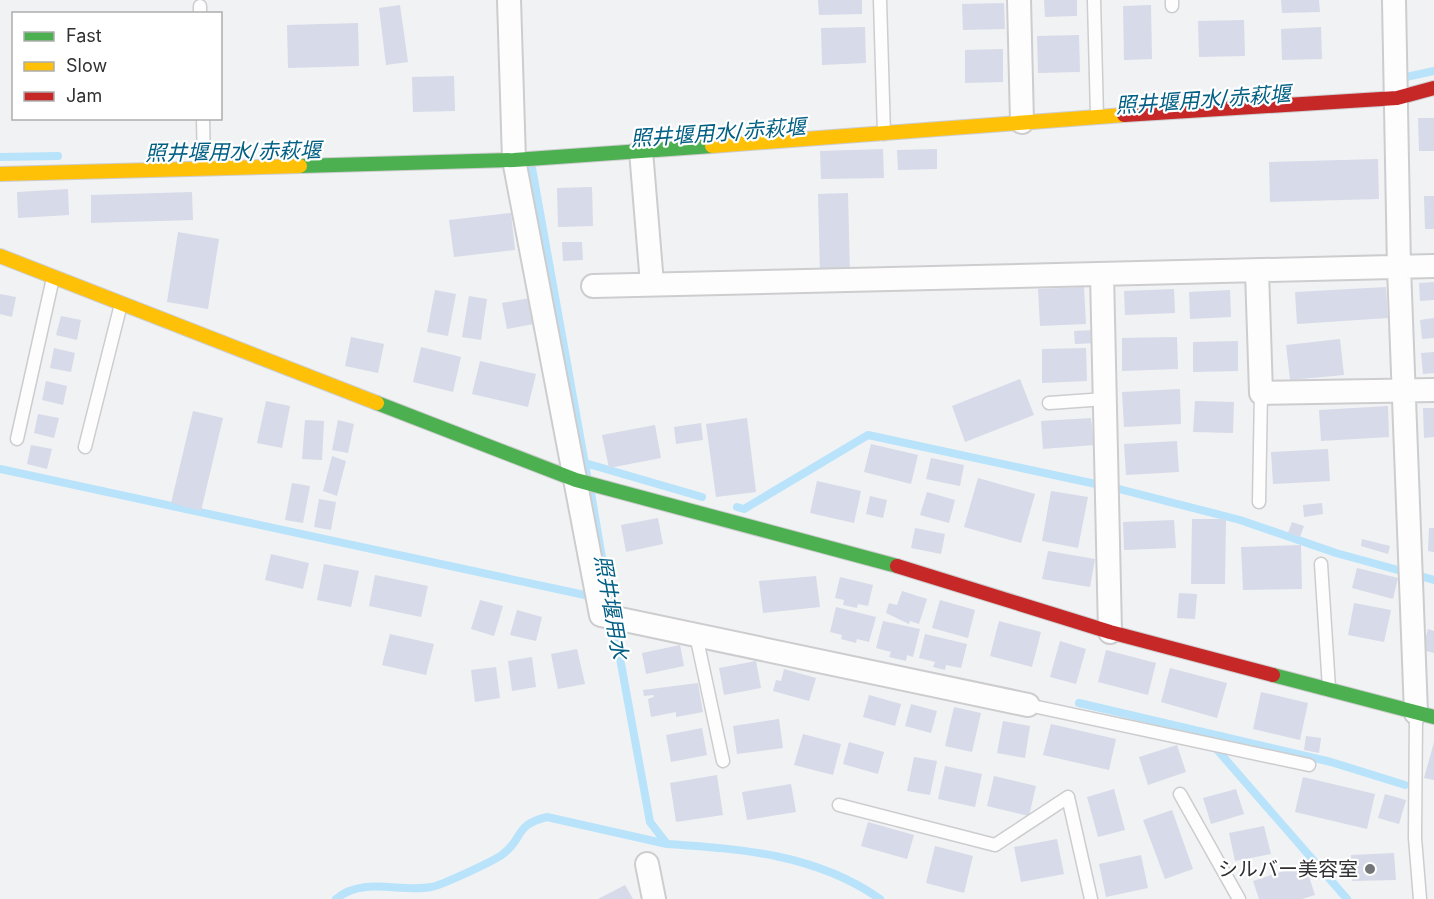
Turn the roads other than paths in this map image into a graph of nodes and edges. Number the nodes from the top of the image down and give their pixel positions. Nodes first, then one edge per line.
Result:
1 (509, 0) edge
2 (880, 0) edge
3 (1019, 0) edge
4 (1094, 0) edge
5 (1394, 0) edge
6 (1434, 88) edge
7 (1397, 98) junction
8 (1097, 117) junction
9 (203, 120) edge
10 (1022, 122) junction
11 (884, 134) junction
12 (640, 151) junction
13 (514, 159) junction
14 (204, 168) junction
15 (0, 174) edge
16 (0, 256) edge
17 (1434, 266) edge
18 (1399, 268) junction
19 (1257, 271) junction
20 (1102, 274) junction
21 (53, 277) junction
22 (652, 284) junction
23 (593, 286) dead end
24 (121, 303) junction
25 (1434, 390) edge
26 (1403, 391) junction
27 (1261, 393) junction
28 (1105, 399) junction
29 (1049, 403) dead end
30 (17, 439) dead end
31 (85, 447) dead end
32 (576, 480) junction
33 (1259, 502) dead end
34 (1321, 564) dead end
35 (1110, 632) junction
36 (696, 635) junction
37 (1329, 691) junction
38 (1028, 705) joint
39 (1425, 715) edge
40 (723, 761) dead end
41 (1309, 765) dead end
42 (1180, 794) dead end
43 (839, 805) dead end
44 (647, 864) dead end
45 (654, 899) edge
46 (1091, 899) edge
47 (1239, 899) edge
48 (1420, 899) edge

1 - 13 street
2 - 11 lane
3 - 10 street
4 - 8 lane
5 - 7 street
6 - 7 street
7 - 8 street
7 - 18 street
8 - 10 street
9 - 14 lane
10 - 11 street
11 - 12 street
12 - 13 street
12 - 22 street
13 - 14 street
13 - 32 street
14 - 15 street
16 - 21 street
17 - 18 street
18 - 19 street
18 - 26 street
19 - 20 street
19 - 27 street
20 - 22 street
20 - 28 street
21 - 24 street
21 - 30 lane
22 - 23 street
24 - 31 lane
24 - 32 street
25 - 26 street
26 - 27 street
26 - 39 street
27 - 33 lane
28 - 29 lane
28 - 35 street
32 - 35 street
32 - 36 street
34 - 37 lane
35 - 37 street
36 - 38 street
36 - 40 lane
37 - 39 street
38 - 41 lane
39 - 48 lane
42 - 47 lane
43 - 46 lane
44 - 45 street

